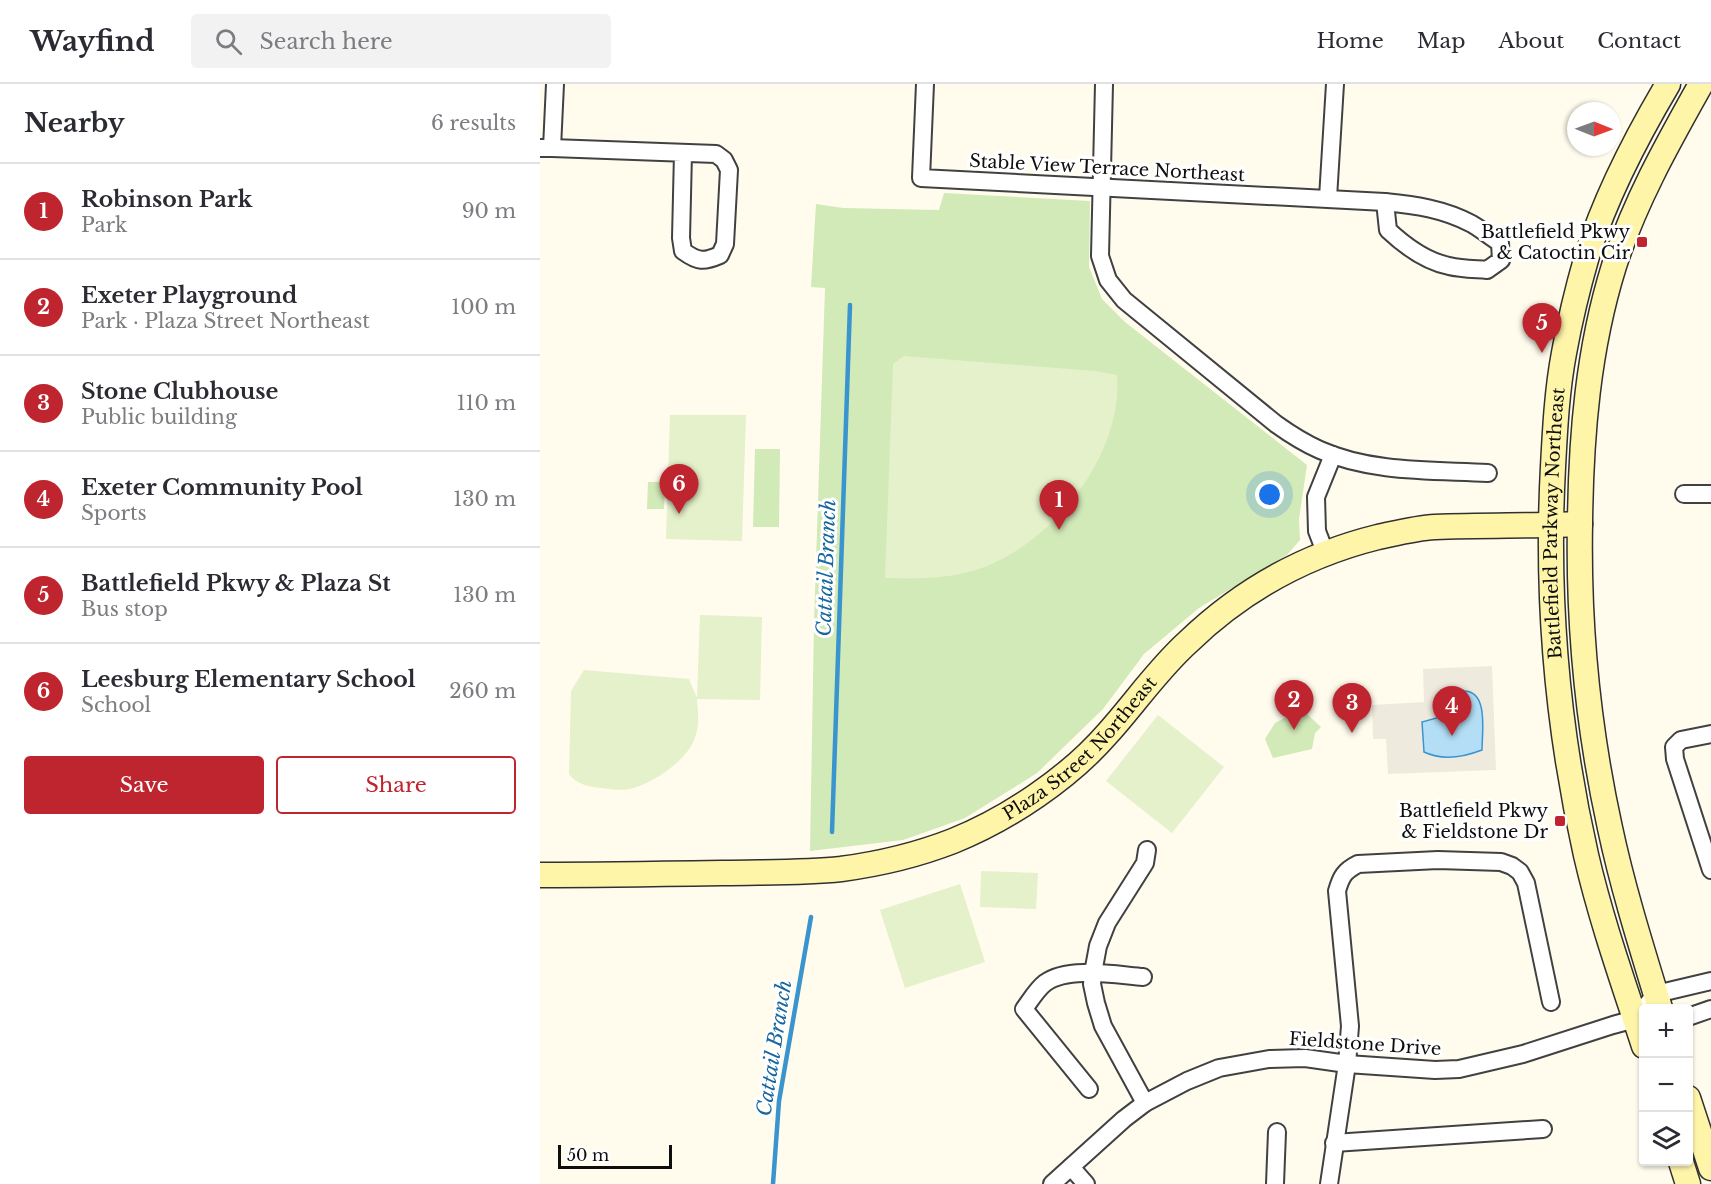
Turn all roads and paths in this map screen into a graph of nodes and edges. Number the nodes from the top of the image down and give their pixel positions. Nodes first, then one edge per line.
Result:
1 (555, 84) edge
2 (925, 84) edge
3 (1104, 84) edge
4 (1335, 84) edge
5 (1668, 84) edge
6 (1701, 84) edge
7 (546, 148) edge
8 (682, 153) junction
9 (1101, 187) junction
10 (1328, 198) junction
11 (1384, 202) junction
12 (1333, 455) junction
13 (1488, 473) dead end
14 (1684, 494) dead end
15 (1711, 494) edge
16 (1580, 524) junction
17 (1550, 525) junction
18 (1325, 552) junction
19 (1711, 734) edge
20 (1147, 850) dead end
21 (1711, 870) edge
22 (540, 875) edge
23 (1093, 973) junction
24 (1143, 977) dead end
25 (1711, 981) edge
26 (1551, 1002) dead end
27 (1644, 1004) edge
28 (1646, 1004) edge
29 (1660, 1004) edge
30 (1711, 1009) edge
31 (1639, 1013) edge
32 (1693, 1016) edge
33 (1347, 1064) junction
34 (1089, 1089) dead end
35 (1145, 1103) junction
36 (1693, 1111) edge
37 (1542, 1129) dead end
38 (1277, 1132) dead end
39 (1334, 1143) junction
40 (1683, 1166) edge
41 (1071, 1167) junction
42 (1711, 1168) edge
43 (1052, 1184) edge
44 (1086, 1184) edge
45 (1275, 1184) edge
46 (1329, 1184) edge
47 (1688, 1184) edge

1 - 7 street
2 - 9 street, Stable View Terrace Northeast
3 - 9 street
4 - 10 street
5 - 17 main road, Battlefield Parkway Northeast
6 - 16 main road, Battlefield Parkway Northeast
7 - 8 street
8 - 8 street
9 - 10 street, Stable View Terrace Northeast
9 - 12 street
10 - 11 street, Stable View Terrace Northeast
11 - 11 street, Stable View Terrace Northeast
12 - 13 street
12 - 18 street
14 - 15 street
16 - 17 main road, Plaza Street Northeast
16 - 28 main road, Battlefield Parkway Northeast
17 - 18 main road, Plaza Street Northeast
17 - 27 main road, Battlefield Parkway Northeast
18 - 22 main road, Plaza Street Northeast
19 - 21 street
20 - 23 street
23 - 24 street
23 - 34 street
23 - 35 street
25 - 29 street, Fieldstone Drive
26 - 33 street
30 - 32 street
31 - 33 street, Fieldstone Drive
33 - 35 street, Fieldstone Drive
33 - 39 street
35 - 41 street, Fieldstone Drive
36 - 42 main road
37 - 39 street
38 - 45 street
39 - 46 street
40 - 47 main road
41 - 43 street, Fieldstone Drive
41 - 44 street

